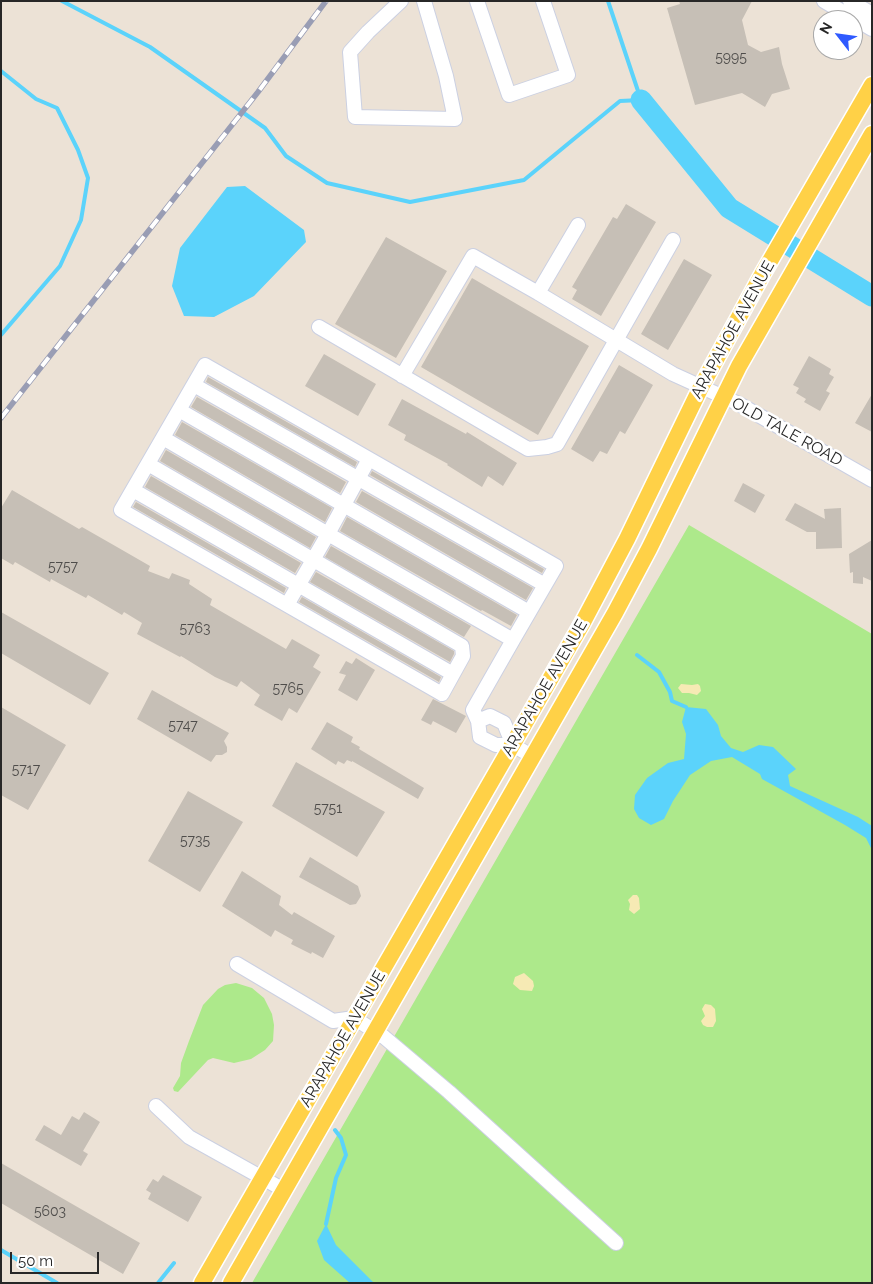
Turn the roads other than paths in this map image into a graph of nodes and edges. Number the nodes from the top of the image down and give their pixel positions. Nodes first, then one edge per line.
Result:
1 (401, 1) edge
2 (424, 1) edge
3 (477, 1) edge
4 (543, 1) edge
5 (824, 1) edge
6 (850, 1) edge
7 (872, 14) edge
8 (872, 29) edge
9 (872, 85) edge
10 (872, 134) edge
11 (578, 225) dead end
12 (673, 240) dead end
13 (538, 293) junction
14 (319, 327) dead end
15 (616, 339) junction
16 (402, 376) junction
17 (194, 385) junction
18 (701, 387) junction
19 (722, 397) junction
20 (179, 410) junction
21 (163, 438) junction
22 (369, 458) junction
23 (148, 464) junction
24 (358, 479) junction
25 (872, 480) edge
26 (133, 490) junction
27 (344, 505) junction
28 (328, 534) junction
29 (313, 559) junction
30 (298, 585) junction
31 (545, 585) junction
32 (287, 604) junction
33 (529, 612) junction
34 (513, 640) junction
35 (453, 674) junction
36 (478, 721) junction
37 (513, 745) junction
38 (533, 757) junction
39 (237, 964) dead end
40 (354, 1018) junction
41 (375, 1031) junction
42 (156, 1106) dead end
43 (262, 1178) junction
44 (284, 1190) junction
45 (616, 1243) dead end
46 (202, 1283) edge
47 (231, 1283) edge

1 - 2 street
3 - 4 street
5 - 8 street
6 - 7 street
9 - 18 main road, ARAPAHOE AVENUE
10 - 19 main road, ARAPAHOE AVENUE
11 - 13 street
12 - 15 street
13 - 15 street, OLD TALE ROAD
13 - 16 street, OLD TALE ROAD
14 - 16 street
15 - 16 street
15 - 18 street, OLD TALE ROAD
17 - 20 street
17 - 22 street
17 - 24 street
18 - 19 street, OLD TALE ROAD
18 - 37 main road, ARAPAHOE AVENUE
19 - 25 street, OLD TALE ROAD
19 - 38 main road, ARAPAHOE AVENUE
20 - 21 street
20 - 27 street
21 - 23 street
21 - 28 street
22 - 24 street
22 - 31 street
23 - 26 street
23 - 29 street
24 - 27 street
24 - 31 street
26 - 30 street
26 - 32 street
27 - 28 street
27 - 33 street
28 - 29 street
28 - 34 street
29 - 30 street
29 - 35 street
30 - 32 street
30 - 35 street
31 - 33 street
32 - 35 street
33 - 34 street
34 - 36 street
36 - 37 street
36 - 37 street
37 - 38 street
37 - 40 main road, ARAPAHOE AVENUE
38 - 41 main road, ARAPAHOE AVENUE
39 - 40 street
40 - 41 street
40 - 43 main road, ARAPAHOE AVENUE
41 - 44 main road, ARAPAHOE AVENUE
41 - 45 street
42 - 43 street
43 - 44 street
43 - 46 main road, ARAPAHOE AVENUE
44 - 47 main road, ARAPAHOE AVENUE

